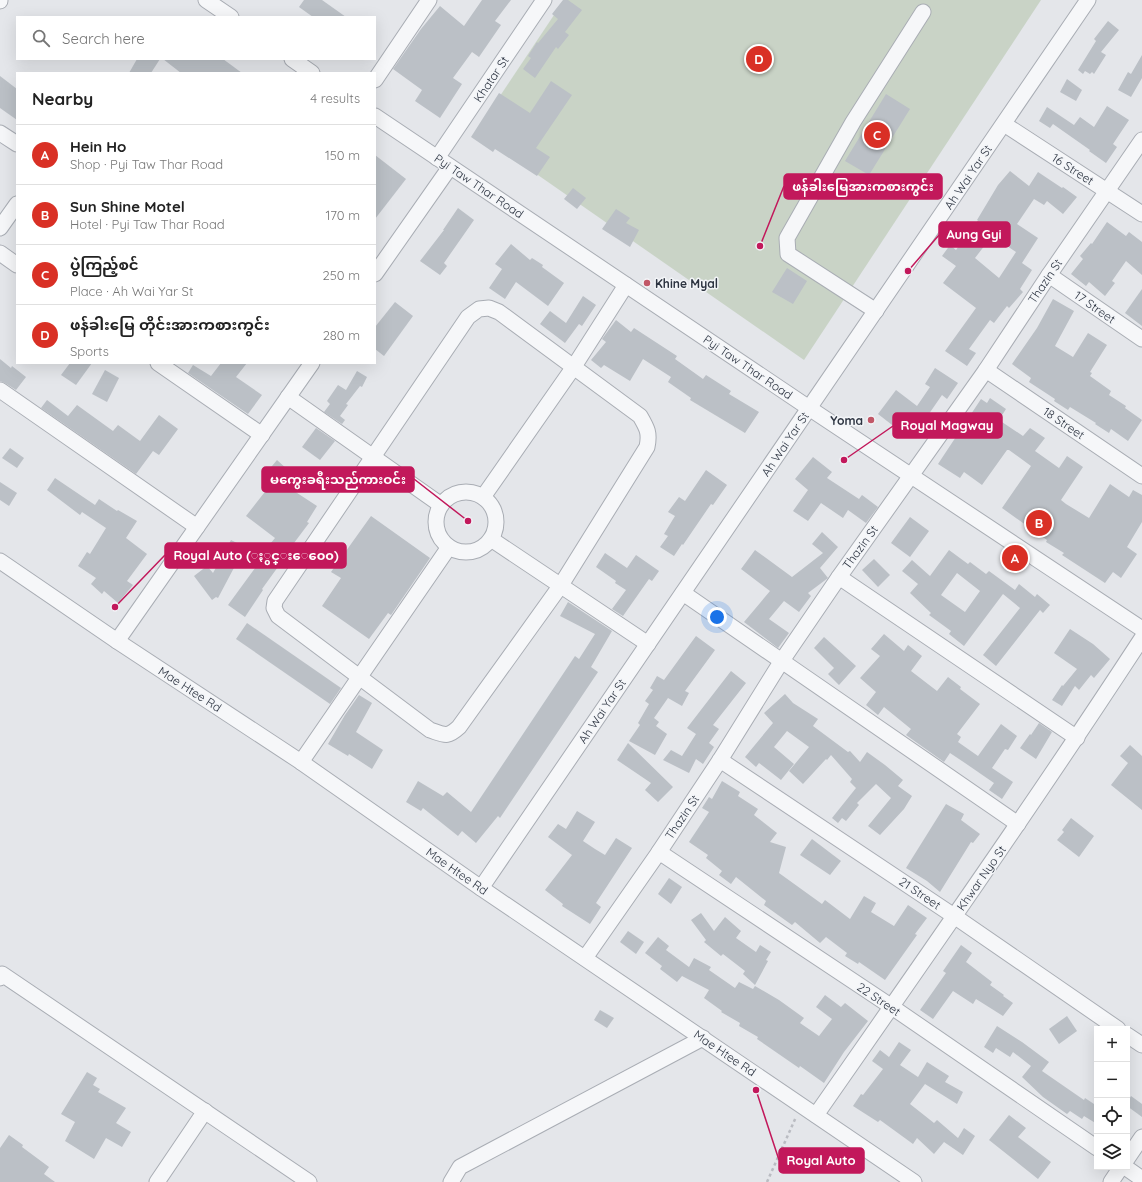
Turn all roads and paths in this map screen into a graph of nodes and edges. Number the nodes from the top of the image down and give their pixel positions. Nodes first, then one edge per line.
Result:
1 (206, 0) edge
2 (429, 0) edge
3 (544, 0) edge
4 (1088, 0) edge
5 (923, 12) dead end
6 (230, 16) edge
7 (293, 60) edge
8 (311, 72) edge
9 (376, 79) edge
10 (376, 117) edge
11 (1004, 124) junction
12 (0, 133) edge
13 (1142, 140) edge
14 (16, 143) edge
15 (437, 158) junction
16 (450, 167) junction
17 (1108, 191) junction
18 (16, 205) edge
19 (1142, 214) edge
20 (0, 228) edge
21 (0, 253) edge
22 (16, 264) edge
23 (376, 273) edge
24 (1049, 275) junction
25 (626, 285) junction
26 (876, 311) junction
27 (1142, 339) edge
28 (159, 364) edge
29 (311, 364) edge
30 (573, 368) junction
31 (986, 370) junction
32 (0, 390) edge
33 (288, 398) junction
34 (809, 408) junction
35 (262, 435) junction
36 (373, 456) junction
37 (911, 475) junction
38 (1142, 476) edge
39 (483, 497) junction
40 (441, 505) junction
41 (197, 527) junction
42 (491, 539) junction
43 (449, 547) junction
44 (0, 561) edge
45 (839, 577) junction
46 (561, 585) junction
47 (683, 593) junction
48 (1142, 629) edge
49 (1142, 638) edge
50 (117, 641) junction
51 (648, 644) junction
52 (781, 662) junction
53 (359, 677) junction
54 (1077, 738) junction
55 (720, 760) junction
56 (301, 762) junction
57 (1018, 824) junction
58 (659, 852) junction
59 (481, 888) junction
60 (954, 916) junction
61 (585, 958) junction
62 (0, 978) edge
63 (892, 1007) junction
64 (1114, 1026) edge
65 (1130, 1037) edge
66 (703, 1038) junction
67 (1142, 1045) edge
68 (802, 1106) junction
69 (205, 1111) junction
70 (816, 1115) junction
71 (1142, 1136) edge
72 (1094, 1146) edge
73 (1130, 1154) edge
74 (1119, 1170) edge
75 (1128, 1170) edge
76 (1142, 1179) edge
77 (158, 1182) edge
78 (309, 1182) edge
79 (451, 1182) edge
80 (767, 1182) edge
81 (914, 1182) edge
82 (1111, 1182) edge

1 - 6 street
2 - 9 street
3 - 15 street, Khatar St
4 - 11 street, Ah Wai Yar St
5 - 26 street
7 - 8 street
10 - 15 street, Pyi Taw Thar Road
11 - 17 street, 16 Street
11 - 26 street, Ah Wai Yar St
12 - 14 street
13 - 17 street, Thazin St
15 - 16 street, Pyi Taw Thar Road
16 - 23 street
16 - 25 street, Pyi Taw Thar Road
17 - 19 street, 16 Street
17 - 24 street, Thazin St
18 - 20 street
21 - 22 street
24 - 27 street, 17 Street
24 - 31 street, Thazin St
25 - 30 street
25 - 34 street, Pyi Taw Thar Road
26 - 34 street, Ah Wai Yar St
28 - 35 street
29 - 33 street
30 - 36 street
30 - 39 street
30 - 46 street
31 - 37 street, Thazin St
31 - 38 street, 18 Street
32 - 41 street
33 - 35 street
33 - 36 street
34 - 37 street, Pyi Taw Thar Road
34 - 47 street, Ah Wai Yar St
35 - 41 street
36 - 40 street
36 - 53 street
37 - 45 street, Thazin St
37 - 48 street, Pyi Taw Thar Road
39 - 40 street
39 - 42 street
40 - 43 street
41 - 50 street
42 - 43 street
42 - 46 street
43 - 53 street
44 - 50 street, Mae Htee Rd
45 - 52 street, Thazin St
45 - 54 street
46 - 51 street
46 - 53 street
47 - 51 street, Ah Wai Yar St
47 - 52 street
49 - 54 street, Khwar Nyo St
50 - 56 street, Mae Htee Rd
51 - 59 street, Ah Wai Yar St
52 - 55 street, Thazin St
52 - 57 street
53 - 56 street
54 - 57 street, Khwar Nyo St
55 - 58 street, Thazin St
55 - 60 street, 21 Street
56 - 59 street, Mae Htee Rd
57 - 60 street, Khwar Nyo St
58 - 61 street, Thazin St
58 - 63 street, 22 Street
59 - 61 street, Mae Htee Rd
60 - 63 street, Khwar Nyo St
60 - 64 street, 21 Street
61 - 66 street, Mae Htee Rd
62 - 69 street
63 - 70 street, Khwar Nyo St
63 - 72 street, 22 Street
65 - 67 street
66 - 68 street, Mae Htee Rd
66 - 79 street
68 - 70 street, Mae Htee Rd
68 - 80 path
69 - 77 street
69 - 78 street
70 - 81 street, Mae Htee Rd
71 - 73 street
74 - 82 street
75 - 76 street

